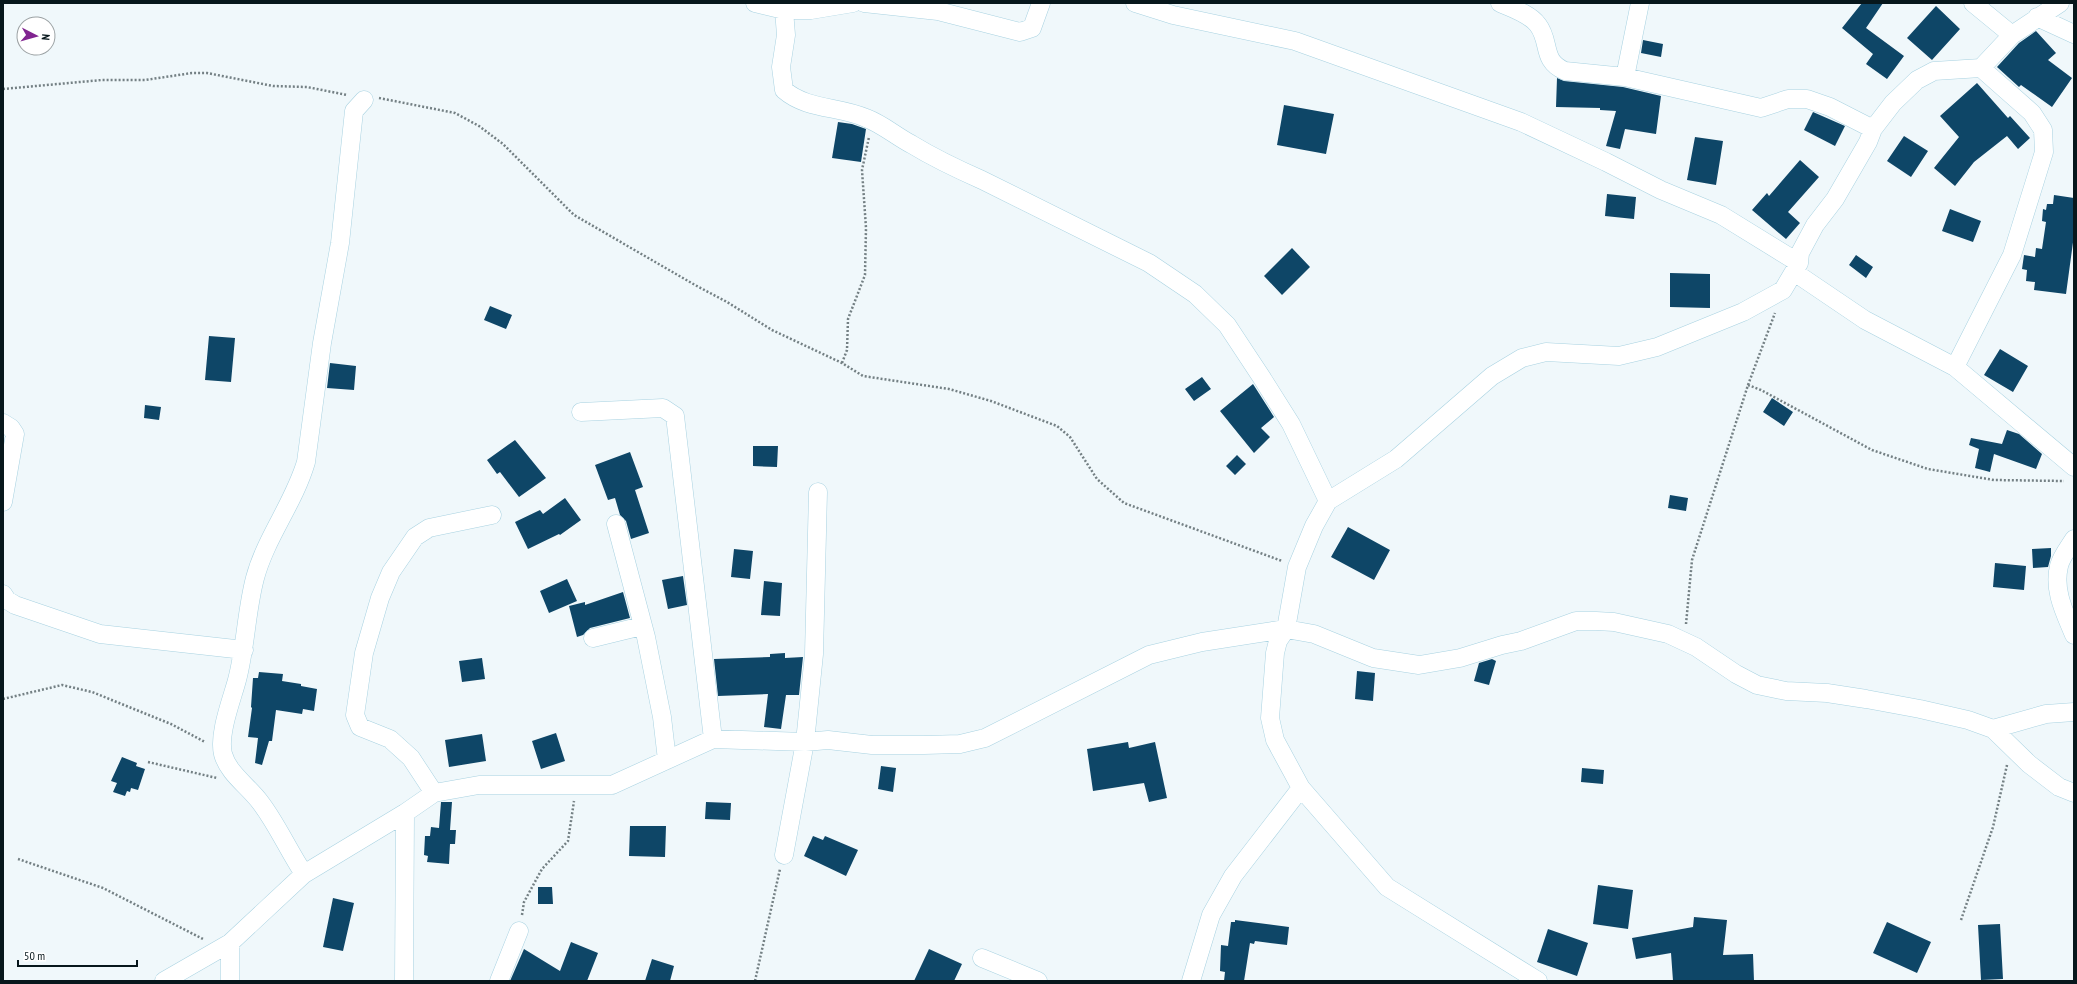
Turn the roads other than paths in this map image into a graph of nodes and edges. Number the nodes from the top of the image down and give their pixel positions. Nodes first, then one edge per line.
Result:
1 (755, 3) edge
2 (853, 3) edge
3 (864, 3) edge
4 (1041, 3) edge
5 (1136, 3) edge
6 (1500, 3) edge
7 (1640, 3) edge
8 (1973, 3) edge
9 (2060, 3) edge
10 (784, 10) junction
11 (2037, 17) junction
12 (2074, 34) edge
13 (2012, 35) junction
14 (1981, 68) junction
15 (1625, 78) junction
16 (364, 100) road end
17 (1873, 129) junction
18 (1796, 268) junction
19 (1955, 367) junction
20 (581, 412) dead end
21 (3, 423) edge
22 (2070, 474) edge
23 (818, 492) dead end
24 (1328, 501) junction
25 (3, 502) edge
26 (492, 515) dead end
27 (616, 524) dead end
28 (2074, 539) edge
29 (3, 594) edge
30 (642, 626) junction
31 (1286, 628) junction
32 (2074, 635) edge
33 (593, 638) dead end
34 (244, 650) junction
35 (2074, 712) edge
36 (1993, 729) junction
37 (713, 739) junction
38 (806, 742) junction
39 (668, 760) junction
40 (1301, 788) junction
41 (434, 793) junction
42 (2074, 793) edge
43 (405, 813) junction
44 (784, 855) road end
45 (304, 874) junction
46 (519, 931) road end
47 (230, 943) junction
48 (982, 958) dead end
49 (164, 981) edge
50 (230, 981) edge
51 (404, 981) edge
52 (499, 981) edge
53 (1038, 981) edge
54 (1191, 981) edge
55 (1538, 981) edge

1 - 10 street
2 - 10 street
3 - 4 street
5 - 18 street
6 - 15 street
7 - 15 street
8 - 13 street
9 - 11 street
10 - 24 street
11 - 12 street
11 - 13 street
13 - 14 street
14 - 17 street
14 - 19 street
15 - 17 street
16 - 34 street
17 - 18 street
18 - 19 street
18 - 24 street
19 - 22 street
20 - 37 street
21 - 25 street
23 - 38 street
24 - 31 street
26 - 41 street
27 - 30 street
28 - 32 street
29 - 34 street
30 - 33 street
30 - 39 street
31 - 36 street
31 - 38 street
31 - 40 street
34 - 45 street
35 - 36 street
36 - 42 street
37 - 38 street
37 - 39 street
38 - 44 street
39 - 41 street
40 - 54 street
40 - 55 street
41 - 43 street
43 - 45 street
43 - 51 street
45 - 47 street
46 - 52 street
47 - 49 street
47 - 50 street
48 - 53 street

